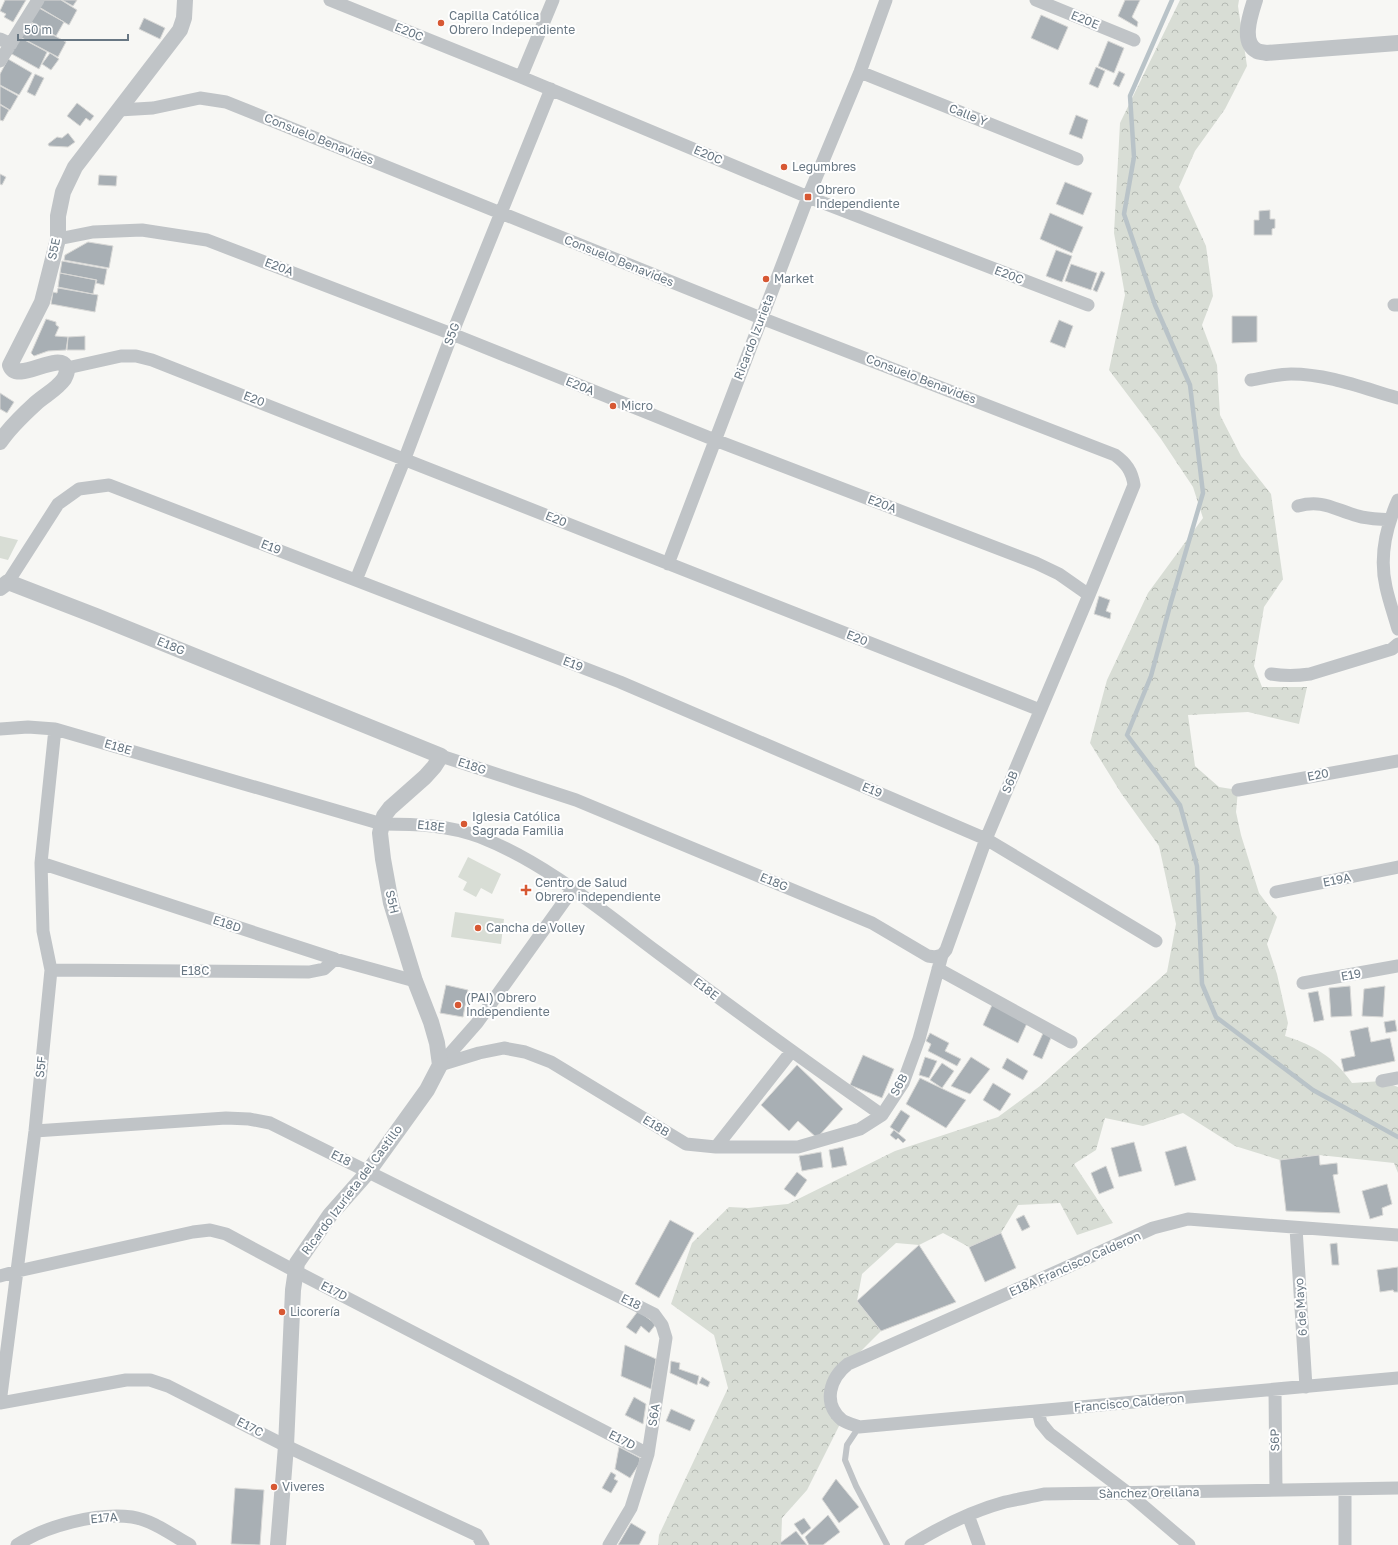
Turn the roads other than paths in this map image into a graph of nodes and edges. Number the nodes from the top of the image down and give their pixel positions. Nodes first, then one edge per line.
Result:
1 (38, 0) edge
2 (185, 0) edge
3 (330, 0) edge
4 (553, 0) edge
5 (886, 0) edge
6 (1036, 0) edge
7 (1255, 0) edge
8 (1134, 40) dead end
9 (6, 41) edge
10 (1398, 43) edge
11 (0, 61) edge
12 (860, 72) junction
13 (521, 77) junction
14 (551, 89) junction
15 (119, 110) junction
16 (1077, 159) dead end
17 (808, 197) junction
18 (501, 213) junction
19 (58, 239) junction
20 (1088, 305) dead end
21 (761, 318) junction
22 (452, 334) junction
23 (67, 368) junction
24 (1251, 380) dead end
25 (1398, 398) edge
26 (715, 440) junction
27 (0, 442) edge
28 (1115, 455) joint
29 (405, 458) junction
30 (1398, 500) edge
31 (1298, 506) dead end
32 (1389, 520) junction
33 (668, 564) junction
34 (356, 580) junction
35 (4, 585) edge
36 (1089, 595) junction
37 (1398, 629) edge
38 (1398, 644) edge
39 (1270, 674) dead end
40 (1040, 710) junction
41 (55, 729) junction
42 (0, 730) edge
43 (441, 756) junction
44 (1398, 761) edge
45 (1238, 790) dead end
46 (382, 824) junction
47 (986, 839) junction
48 (41, 863) junction
49 (1398, 867) edge
50 (573, 889) junction
51 (1276, 892) dead end
52 (1156, 941) dead end
53 (942, 955) junction
54 (335, 959) junction
55 (1398, 966) edge
56 (938, 969) junction
57 (51, 970) junction
58 (415, 981) junction
59 (1303, 983) dead end
60 (1071, 1042) dead end
61 (791, 1052) junction
62 (440, 1065) junction
63 (1398, 1078) edge
64 (1382, 1081) dead end
65 (882, 1115) junction
66 (35, 1131) junction
67 (716, 1147) junction
68 (368, 1172) junction
69 (1296, 1228) junction
70 (1398, 1236) edge
71 (18, 1271) junction
72 (295, 1271) junction
73 (0, 1276) edge
74 (662, 1325) joint
75 (1398, 1378) edge
76 (1306, 1387) junction
77 (1275, 1390) junction
78 (0, 1403) edge
79 (1038, 1411) junction
80 (859, 1427) junction
81 (286, 1446) junction
82 (648, 1454) junction
83 (1398, 1488) edge
84 (1345, 1489) junction
85 (1276, 1490) junction
86 (1128, 1493) junction
87 (968, 1515) junction
88 (17, 1545) edge
89 (190, 1545) edge
90 (278, 1545) edge
91 (482, 1545) edge
92 (609, 1545) edge
93 (887, 1545) edge
94 (911, 1545) edge
95 (979, 1545) edge
96 (1189, 1545) edge
97 (1345, 1545) edge

1 - 9 street
2 - 15 street, S5E
3 - 13 street, E20C
4 - 13 street
5 - 12 street, Ricardo Izurieta
6 - 8 street, E20E
7 - 10 street
9 - 11 street
12 - 16 street, Calle Y
12 - 17 street, Ricardo Izurieta
13 - 14 street, E20C
14 - 17 street, E20C
14 - 18 street, S5G
15 - 18 street, Consuelo Benavides
15 - 19 street, S5E
17 - 20 street, E20C
17 - 21 street, Ricardo Izurieta
18 - 21 street, Consuelo Benavides
18 - 22 street, S5G
19 - 22 street, E20A
19 - 23 street, S5E
21 - 26 street, Ricardo Izurieta
21 - 28 street, Consuelo Benavides
22 - 26 street, E20A
22 - 29 street, S5G
23 - 27 street
23 - 29 street, E20
24 - 25 street
26 - 33 street, Ricardo Izurieta
26 - 36 street, E20A
28 - 36 street, S6B
29 - 33 street, E20
29 - 34 street, S5G
30 - 32 street
31 - 32 street
32 - 37 street
33 - 40 street, E20
34 - 35 street, E19
34 - 47 street, E19
35 - 43 street, E18G
36 - 40 street, S6B
38 - 39 street
40 - 47 street, S6B
41 - 42 street, E18E
41 - 46 street, E18E
41 - 48 street, S5F
43 - 46 street, S5H
43 - 53 street, E18G
44 - 45 street, E20
46 - 50 street, E18E
46 - 58 street, S5H
47 - 52 street, E19
47 - 53 street, S6B
48 - 54 street, E18D
48 - 57 street, S5F
49 - 51 street, E19A
50 - 61 street, E18E
50 - 62 street, Ricardo Izurieta del Castillo
53 - 56 street, S6B
54 - 57 street, E18C
54 - 58 street, E18D
55 - 59 street, E19
56 - 60 street
56 - 65 street, S6B
57 - 66 street, S5F
58 - 62 street, S5H
61 - 65 street, E18E
61 - 67 street
62 - 67 street, E18B
62 - 68 street, Ricardo Izurieta del Castillo
63 - 64 street
65 - 67 street, E18B
66 - 68 street, E18
66 - 71 street, S5F
68 - 72 street, Ricardo Izurieta del Castillo
68 - 74 street, E18
69 - 70 street, E18A Francisco Calderon
69 - 76 street, 6 de Mayo
69 - 80 street, E18A Francisco Calderon
71 - 72 street, E17D
71 - 73 street, E17D
71 - 78 street, S5F
72 - 81 street, Ricardo Izurieta del Castillo
72 - 82 street, E17D
74 - 82 street, S6A
75 - 76 street, Francisco Calderon
76 - 77 street, Francisco Calderon
77 - 79 street, Francisco Calderon
77 - 85 street, S6P
78 - 81 street, E17C
79 - 80 street, Francisco Calderon
79 - 86 street
80 - 93 lane
81 - 90 street, Ricardo Izurieta del Castillo
81 - 91 street, E17C
82 - 92 street, S6A
83 - 84 street, Sànchez Orellana
84 - 85 street, Sànchez Orellana
84 - 97 street
85 - 86 street, Sànchez Orellana
86 - 87 street, Sànchez Orellana
86 - 96 street
87 - 94 street, Sànchez Orellana
87 - 95 street
88 - 89 street, E17A

